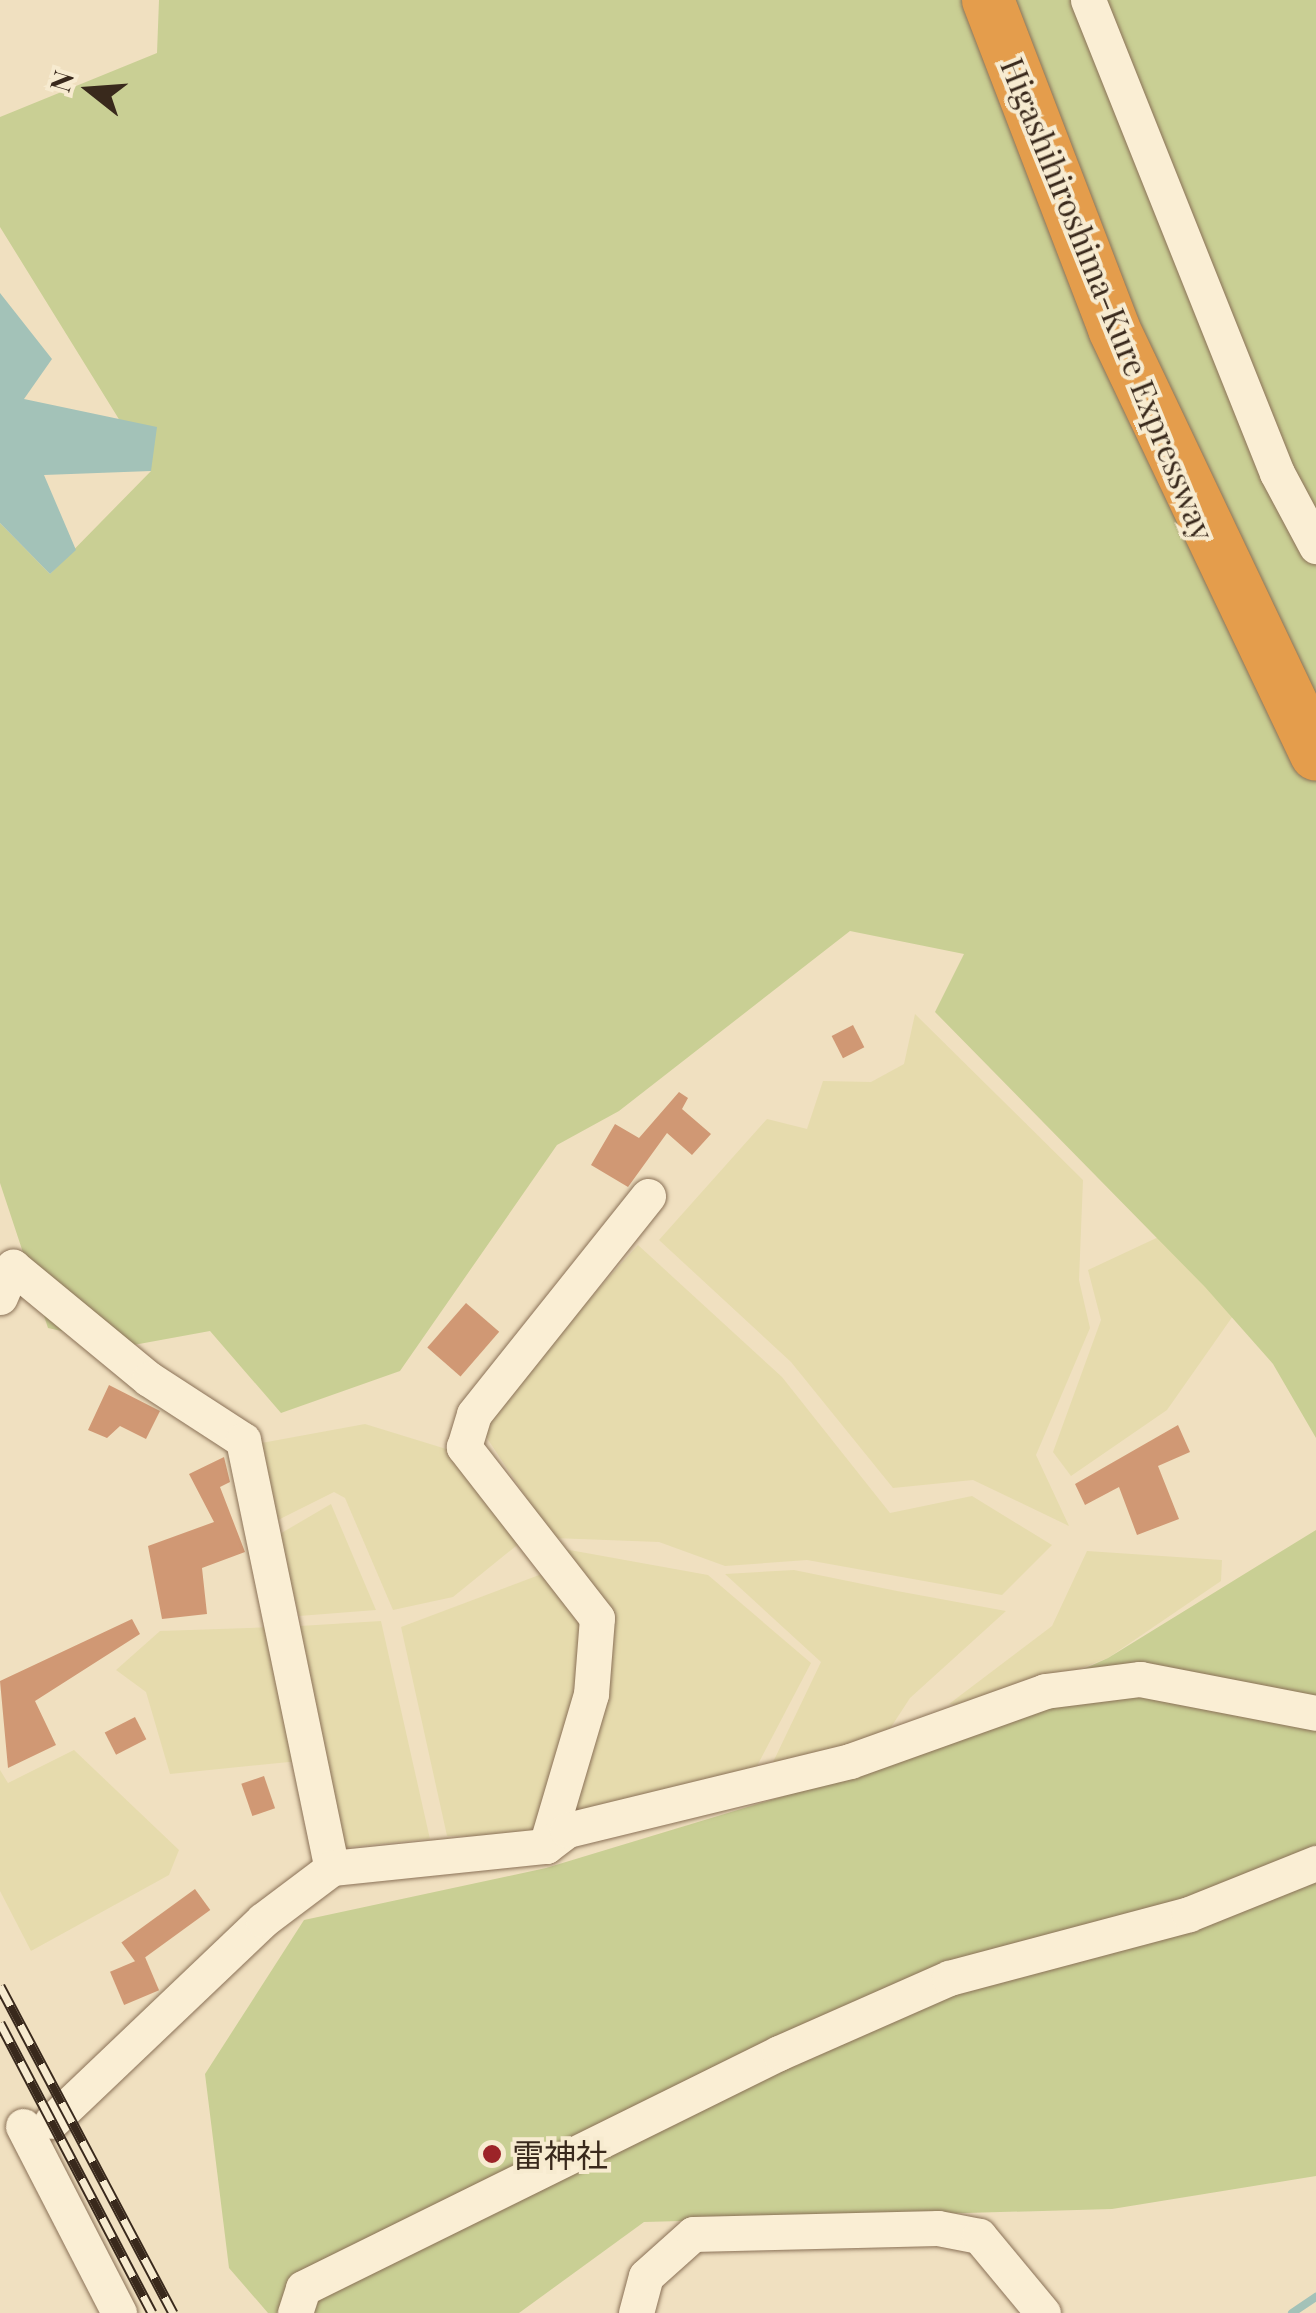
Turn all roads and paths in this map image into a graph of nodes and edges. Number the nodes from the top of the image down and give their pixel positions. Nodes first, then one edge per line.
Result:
1 (988, 0) edge
2 (1088, 0) edge
3 (1316, 546) edge
4 (1316, 755) edge
5 (648, 1196) dead end
6 (0, 1297) edge
7 (1316, 1713) edge
8 (546, 1846) junction
9 (1316, 1863) edge
10 (332, 1868) junction
11 (28, 2125) edge
12 (119, 2313) edge
13 (295, 2313) edge
14 (636, 2313) edge
15 (1043, 2313) edge

1 - 4 highway, Higashihiroshima-Kure Expressway
2 - 3 street
5 - 8 street
6 - 10 street
7 - 8 street
8 - 10 street
9 - 13 street
10 - 11 street
11 - 12 street
14 - 15 street

